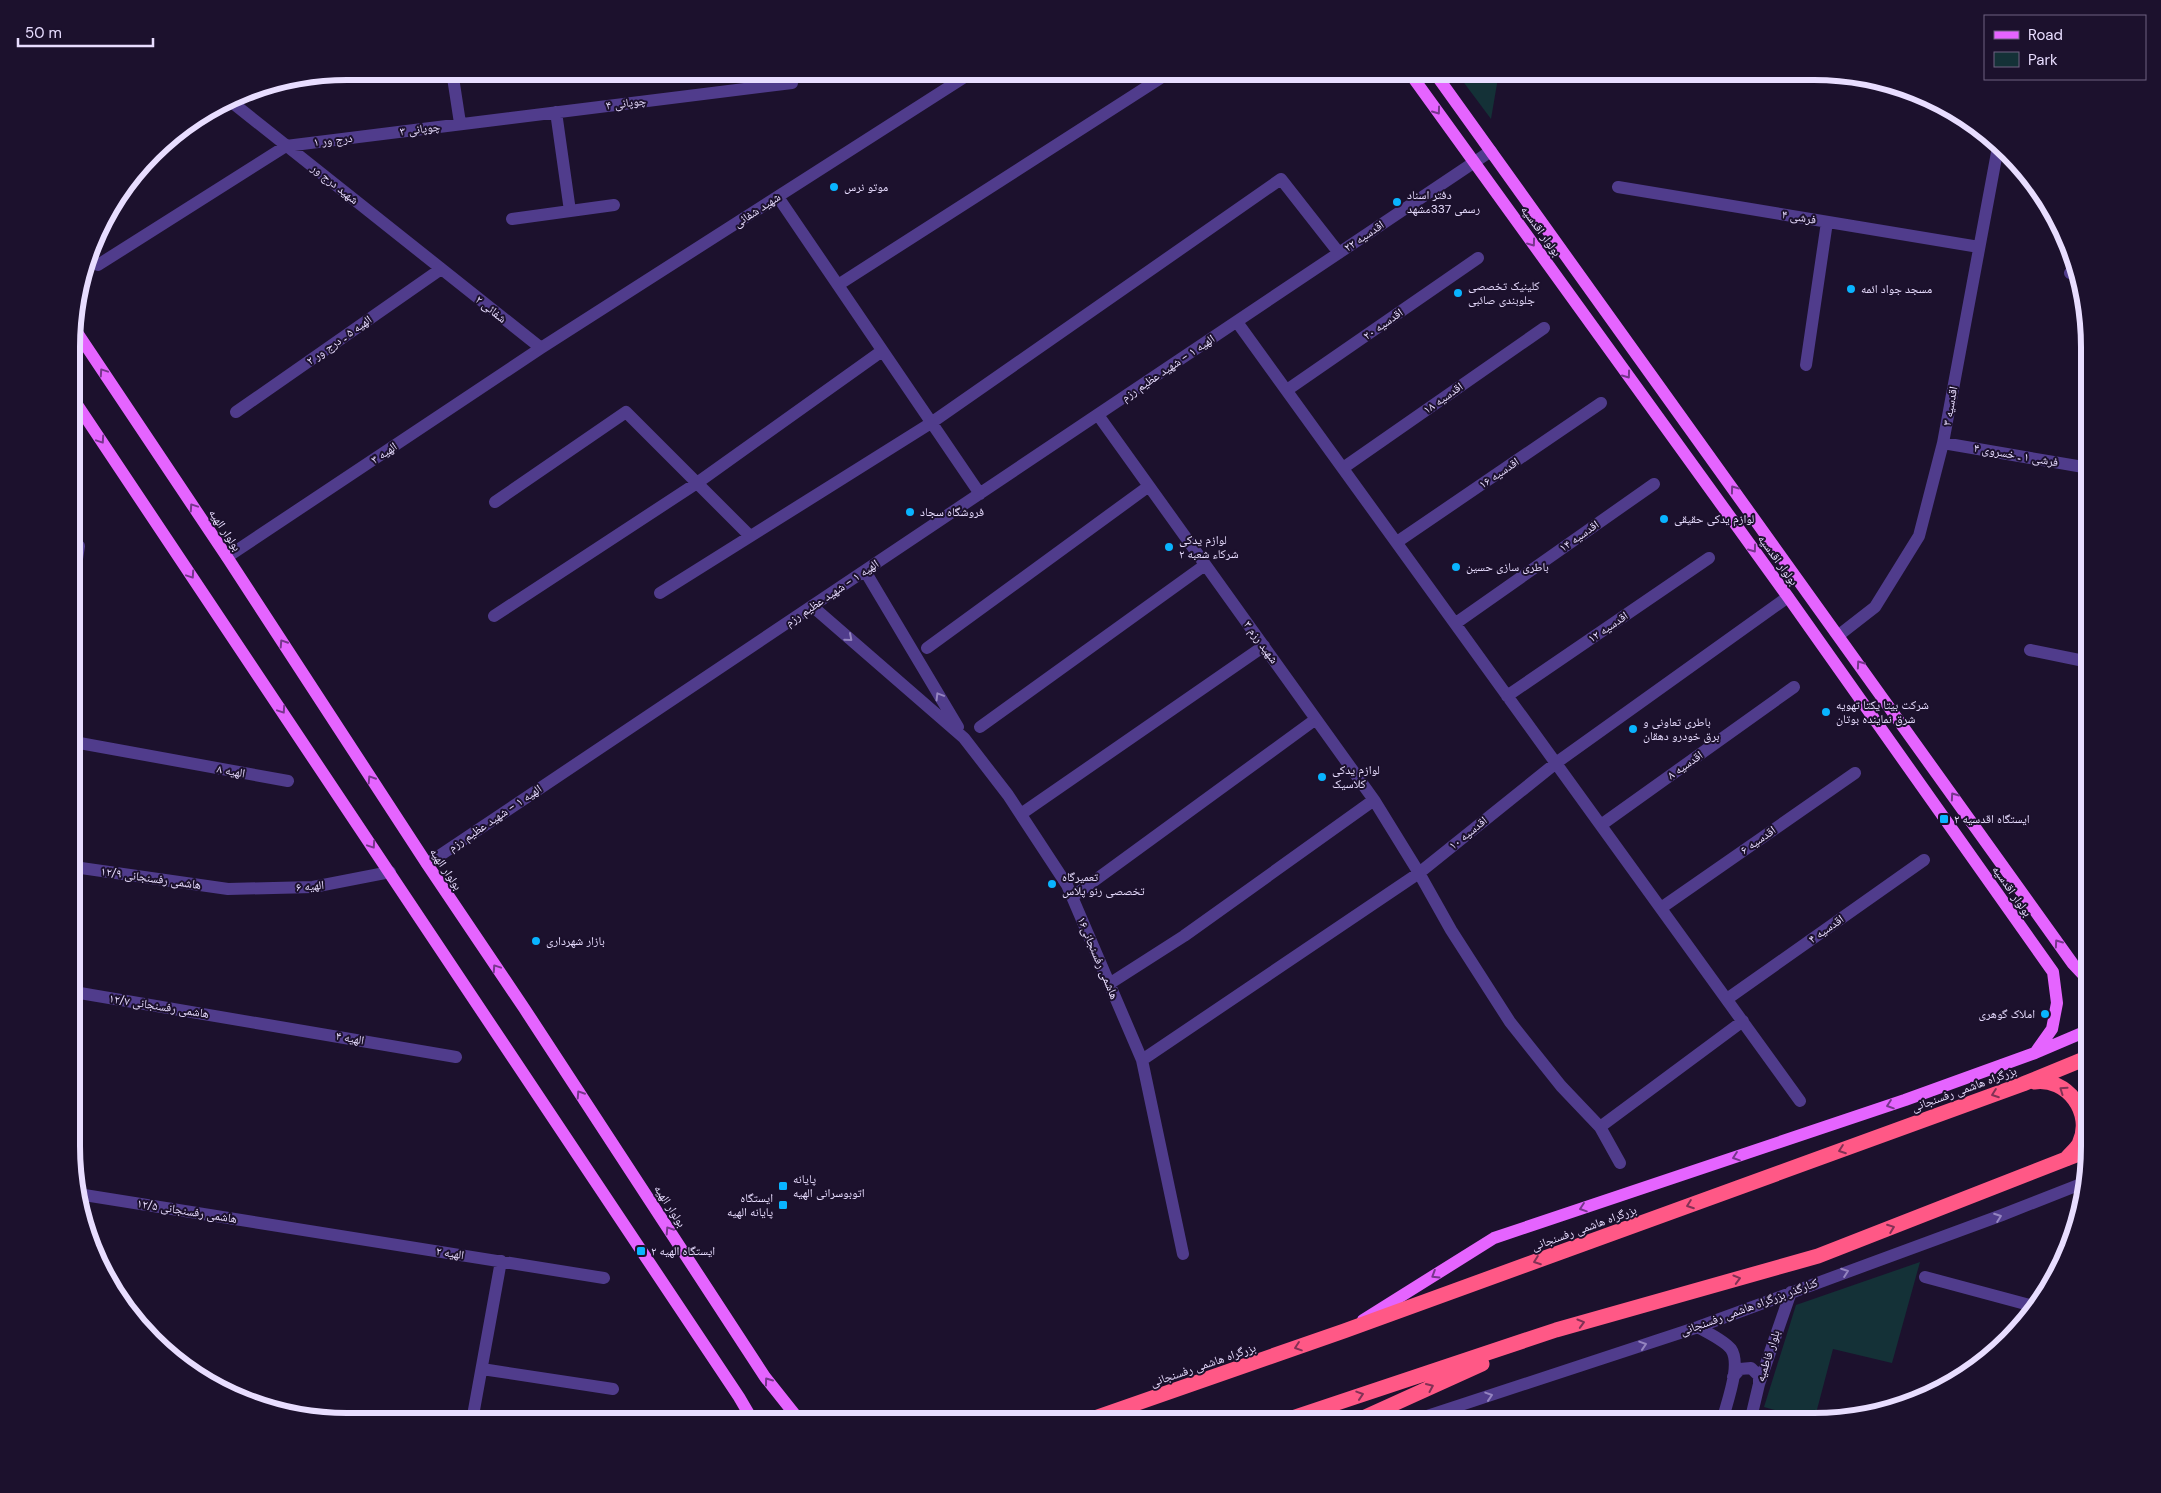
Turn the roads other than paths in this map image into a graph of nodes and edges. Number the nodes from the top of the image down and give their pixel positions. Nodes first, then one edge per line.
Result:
1 (453, 80) edge
2 (961, 80) edge
3 (1158, 80) edge
4 (1415, 80) edge
5 (1440, 80) edge
6 (792, 83) dead end
7 (235, 105) edge
8 (556, 112) junction
9 (460, 123) junction
10 (380, 134) joint
11 (286, 146) junction
12 (1491, 151) junction
13 (1997, 152) edge
14 (1474, 162) junction
15 (1618, 187) dead end
16 (778, 197) junction
17 (614, 205) dead end
18 (570, 211) junction
19 (512, 219) dead end
20 (1827, 222) junction
21 (1979, 247) junction
22 (1339, 253) junction
23 (1478, 258) dead end
24 (98, 265) dead end
25 (441, 269) junction
26 (838, 285) junction
27 (1237, 322) junction
28 (1544, 328) dead end
29 (81, 338) edge
30 (541, 348) junction
31 (882, 351) junction
32 (1806, 365) dead end
33 (1287, 390) junction
34 (1601, 403) dead end
35 (80, 409) edge
36 (236, 412) dead end
37 (1098, 415) junction
38 (931, 423) junction
39 (1943, 443) junction
40 (2081, 467) edge
41 (1343, 468) junction
42 (697, 483) junction
43 (1654, 484) dead end
44 (1149, 486) junction
45 (980, 494) junction
46 (496, 502) dead end
47 (750, 536) junction
48 (1397, 542) junction
49 (227, 558) junction
50 (1709, 558) dead end
51 (1205, 565) junction
52 (865, 571) junction
53 (660, 593) dead end
54 (1788, 597) junction
55 (812, 606) junction
56 (494, 616) dead end
57 (1456, 623) junction
58 (1839, 635) junction
59 (1264, 646) junction
60 (926, 648) dead end
61 (2030, 650) dead end
62 (2081, 660) edge
63 (1794, 687) dead end
64 (1508, 696) junction
65 (1316, 719) junction
66 (980, 727) dead end
67 (964, 738) junction
68 (80, 743) edge
69 (1556, 763) junction
70 (1855, 773) dead end
71 (288, 781) dead end
72 (1374, 800) junction
73 (1021, 814) junction
74 (1601, 824) junction
75 (1924, 860) dead end
76 (427, 864) junction
77 (80, 867) edge
78 (390, 872) junction
79 (1419, 873) junction
80 (228, 889) joint
81 (1072, 896) junction
82 (1661, 908) junction
83 (2081, 972) edge
84 (1109, 984) junction
85 (80, 993) edge
86 (1727, 999) junction
87 (245, 1020) joint
88 (1743, 1021) junction
89 (2081, 1033) edge
90 (2035, 1053) junction
91 (456, 1057) dead end
92 (1142, 1060) junction
93 (2081, 1060) edge
94 (2023, 1084) junction
95 (1800, 1101) dead end
96 (2081, 1114) edge
97 (1600, 1127) junction
98 (2081, 1136) edge
99 (2081, 1154) edge
100 (2065, 1160) junction
101 (1620, 1163) dead end
102 (2078, 1185) edge
103 (84, 1195) edge
104 (296, 1228) joint
105 (1183, 1254) dead end
106 (501, 1261) junction
107 (1924, 1277) dead end
108 (604, 1278) dead end
109 (1791, 1292) junction
110 (2029, 1305) edge
111 (1698, 1327) junction
112 (1556, 1330) junction
113 (1344, 1331) junction
114 (482, 1369) junction
115 (1734, 1377) junction
116 (1759, 1384) junction
117 (613, 1389) dead end
118 (474, 1413) edge
119 (748, 1413) edge
120 (792, 1413) edge
121 (1112, 1413) edge
122 (1307, 1413) edge
123 (1374, 1413) edge
124 (1436, 1413) edge
125 (1724, 1413) edge
126 (1752, 1413) edge

1 - 9 street
2 - 16 street, شهید شفائی
3 - 26 street
4 -> 14 main road, بولوار اقدسیه
5 - 12 main road, بولوار اقدسیه
6 - 8 street, چوپانی ۴
7 - 11 street, شهید درج ور
8 - 9 street, چوپانی ۴
8 - 18 street
9 - 10 street, چوپانی ۳
10 - 11 street, درج ور ۱
11 - 24 street
11 - 25 street, شهید درج ور
12 - 14 street, اقدسیه ۲۲
58 -> 12 main road, بولوار اقدسیه
13 - 21 street, اقدسیه ۳
14 - 22 street, اقدسیه ۲۲
14 -> 54 main road, بولوار اقدسیه
15 - 20 street, فرشی ۴
16 - 26 street
16 - 30 street, شهید شفائی
17 - 18 street
18 - 19 street
20 - 21 street, فرشی ۴
20 - 32 street
21 - 39 street, اقدسیه ۳
22 - 27 street, اقدسیه ۲۲
22 - 38 street
23 - 33 street, اقدسیه ۲۰
25 - 30 street, شفائی ۲
25 - 36 street, الهیه ۵ ـ درج ور ۲
26 - 31 street
27 - 33 street
27 - 37 street, الهیه ۱ - شهید عظیم رزم
28 - 41 street, اقدسیه ۱۸
49 -> 29 main road, بولوار الهیه
30 - 49 street, الهیه ۳
31 - 38 street
31 - 42 street
33 - 41 street
34 - 48 street, اقدسیه ۱۶
35 -> 78 main road
37 - 44 street, شهید رزم ۳
37 - 45 street, الهیه ۱ - شهید عظیم رزم
38 - 45 street
38 - 47 street
39 - 40 street, فرشی ۱ ـ خسروی ۴
39 - 58 street, اقدسیه ۳
41 - 48 street
42 - 46 street
42 - 47 street
42 - 56 street
43 - 57 street, اقدسیه ۱۴
44 - 51 street, شهید رزم ۳
44 - 60 street
45 - 52 street, الهیه ۱ - شهید عظیم رزم
47 - 53 street
48 - 57 street
76 -> 49 main road, بولوار الهیه
50 - 64 street, اقدسیه ۱۲
51 - 59 street, شهید رزم ۳
51 - 66 street
52 - 55 street, الهیه ۱ - شهید عظیم رزم
67 -> 52 street
54 - 69 street, اقدسیه ۱۰
54 - 90 main road, بولوار اقدسیه
55 -> 67 street, هاشمی رفسنجانی۱۶
55 - 76 street, الهیه ۱ - شهید عظیم رزم
57 - 64 street
83 -> 58 main road, بولوار اقدسیه
59 - 65 street, شهید رزم ۳
59 - 73 street
61 - 62 street
63 - 74 street, اقدسیه ۸
64 - 69 street
65 - 72 street, شهید رزم ۳
65 - 81 street
67 - 73 street, هاشمی رفسنجانی۱۶
68 - 71 street, الهیه ۸
69 - 74 street
69 - 79 street, اقدسیه ۱۰
70 - 82 street, اقدسیه ۶
72 - 79 street, شهید رزم ۳
72 - 84 street
73 - 81 street, هاشمی رفسنجانی۱۶
74 - 82 street
75 - 86 street, اقدسیه ۴
120 -> 76 main road, بولوار الهیه
77 - 80 street, هاشمی رفسنجانی ۱۲/۹
78 - 80 street, الهیه ۶
78 - 119 main road
79 - 92 street, اقدسیه ۱۰
79 - 97 street, شهید رزم ۳
81 - 84 street, هاشمی رفسنجانی۱۶
82 - 86 street
84 - 92 street, هاشمی رفسنجانی۱۶
85 - 87 street, هاشمی رفسنجانی ۱۲/۷
86 - 88 street
87 - 91 street, الهیه ۴
88 - 95 street
88 - 97 street
89 - 90 main road
90 -> 113 main road
92 - 105 street, هاشمی رفسنجانی۱۶
93 - 94 highway, بزرگراه هاشمی رفسنجانی
96 -> 94 highway
94 -> 113 highway, بزرگراه هاشمی رفسنجانی
97 - 101 street, شهید رزم ۳
100 -> 98 highway
99 - 100 highway
112 -> 100 highway
109 -> 102 street, کنارگذر بزرگراه هاشمی رفسنجانی
103 - 104 street, هاشمی رفسنجانی ۱۲/۵
104 - 106 street, الهیه ۲
106 - 108 street, الهیه ۲
106 - 114 street
107 - 110 street
109 - 111 street, کنارگذر بزرگراه هاشمی رفسنجانی
109 - 116 street, بلوار فاطمیه
111 - 115 street
124 -> 111 street, کنارگذر بزرگراه هاشمی رفسنجانی
122 -> 112 highway
123 -> 112 highway
113 -> 121 highway, بزرگراه هاشمی رفسنجانی
114 - 117 street
114 - 118 street
115 - 116 street
115 - 125 street
116 - 126 street, بلوار فاطمیه

